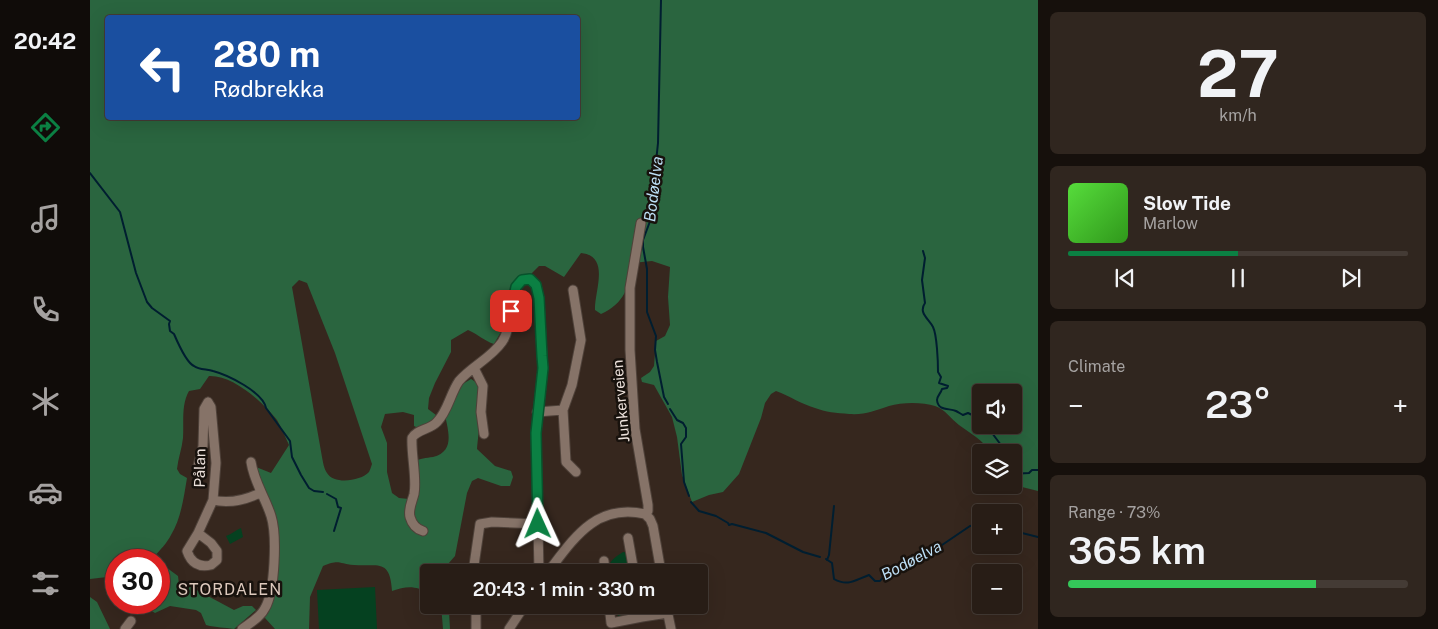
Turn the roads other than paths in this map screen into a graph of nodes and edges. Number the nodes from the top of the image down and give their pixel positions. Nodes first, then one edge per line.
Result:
1 (641, 222) dead end
2 (573, 290) dead end
3 (474, 368) junction
4 (564, 410) junction
5 (537, 412) junction
6 (484, 434) dead end
7 (251, 462) dead end
8 (198, 466) dead end
9 (576, 472) dead end
10 (260, 493) junction
11 (213, 500) junction
12 (645, 514) junction
13 (538, 524) junction
14 (423, 531) dead end
15 (198, 534) dead end
16 (628, 538) dead end
17 (604, 561) dead end
18 (475, 564) edge
19 (540, 564) edge
20 (554, 564) edge
21 (604, 564) edge
22 (633, 564) edge
23 (660, 564) edge
24 (476, 614) edge
25 (519, 614) edge
26 (642, 614) edge
27 (651, 614) edge
28 (668, 614) edge
29 (642, 617) junction
30 (612, 626) edge
31 (242, 629) edge
32 (476, 629) edge
33 (509, 629) edge
34 (671, 629) edge

1 - 12 street, Junkerveien
2 - 4 street
3 - 5 street
3 - 6 street
3 - 14 street
4 - 5 street
4 - 9 street
5 - 13 street
7 - 10 street
8 - 11 street, Pålan
10 - 11 street
10 - 31 street
11 - 15 street, Pålan
12 - 20 street
12 - 23 street, Junkerveien
13 - 18 street
13 - 19 street
16 - 22 street
17 - 21 street
24 - 32 street
25 - 33 street
26 - 29 street
27 - 29 street
28 - 34 street
29 - 30 street

